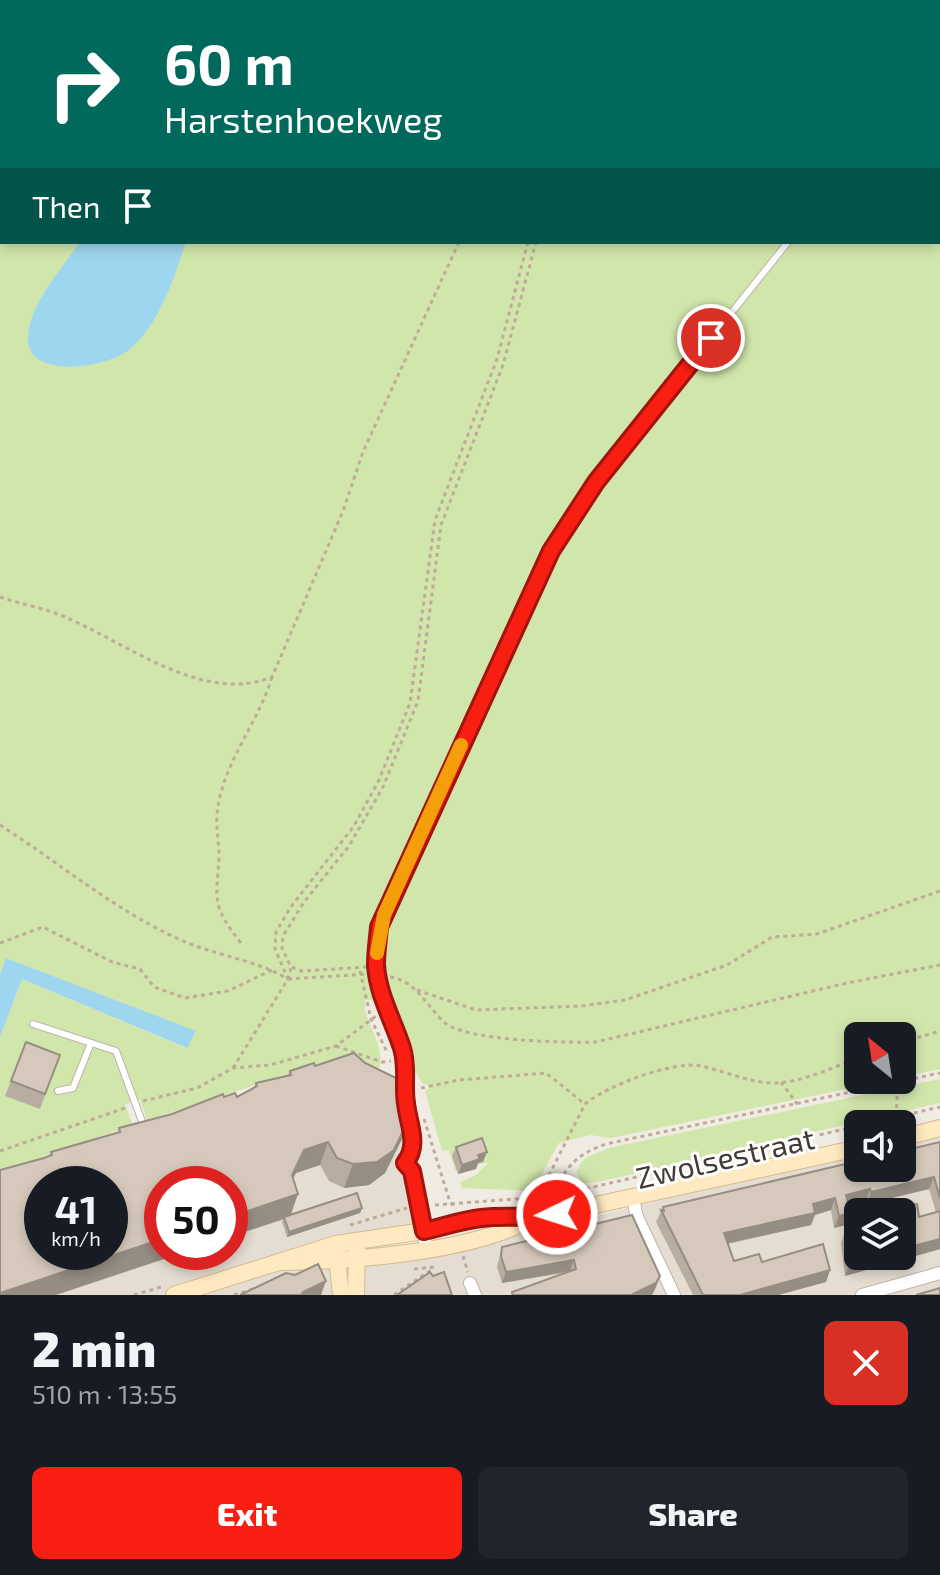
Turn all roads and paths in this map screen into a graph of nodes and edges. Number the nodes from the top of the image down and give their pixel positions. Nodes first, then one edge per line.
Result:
1 (458, 244) edge
2 (527, 244) edge
3 (535, 244) edge
4 (786, 244) edge
5 (0, 597) edge
6 (272, 677) junction
7 (0, 825) edge
8 (940, 891) edge
9 (0, 943) edge
10 (241, 943) dead end
11 (940, 965) edge
12 (291, 967) junction
13 (272, 970) junction
14 (361, 973) junction
15 (378, 975) junction
16 (288, 979) junction
17 (414, 989) junction
18 (383, 1016) junction
19 (371, 1019) junction
20 (33, 1024) dead end
21 (940, 1031) edge
22 (916, 1038) edge
23 (91, 1043) junction
24 (336, 1046) junction
25 (844, 1063) edge
26 (233, 1068) junction
27 (940, 1073) edge
28 (916, 1078) edge
29 (781, 1082) junction
30 (396, 1088) edge
31 (415, 1089) dead end
32 (58, 1091) dead end
33 (844, 1093) edge
34 (405, 1103) junction
35 (135, 1104) junction
36 (585, 1104) junction
37 (797, 1104) junction
38 (940, 1107) edge
39 (916, 1112) edge
40 (423, 1117) dead end
41 (159, 1124) edge
42 (144, 1128) junction
43 (940, 1128) edge
44 (844, 1129) edge
45 (130, 1133) edge
46 (916, 1134) edge
47 (0, 1151) edge
48 (844, 1151) edge
49 (554, 1196) junction
50 (537, 1198) junction
51 (633, 1199) junction
52 (531, 1219) junction
53 (424, 1231) junction
54 (356, 1249) junction
55 (426, 1249) junction
56 (336, 1251) junction
57 (475, 1253) dead end
58 (463, 1256) dead end
59 (442, 1260) dead end
60 (435, 1267) junction
61 (410, 1269) dead end
62 (940, 1273) edge
63 (174, 1295) edge
64 (341, 1295) edge
65 (356, 1295) edge
66 (394, 1295) edge
67 (674, 1295) edge
68 (862, 1295) edge

1 - 6 path
2 - 16 path
3 - 12 path
4 - 15 lane
5 - 6 path
6 - 10 path
7 - 13 path
8 - 17 path
9 - 13 path
11 - 17 path
12 - 14 path
12 - 16 path
13 - 16 path
14 - 15 path
14 - 16 path
14 - 19 path
15 - 17 path
15 - 18 lane
16 - 26 path
18 - 19 path
18 - 34 street
19 - 24 path
19 - 24 path
20 - 23 lane
21 - 22 path
23 - 32 lane
23 - 35 lane
24 - 26 path
25 - 29 path
26 - 35 path
27 - 28 path
29 - 36 path
29 - 37 path
30 - 34 street
31 - 36 path
33 - 37 path
34 - 53 street
35 - 42 lane
35 - 47 path
36 - 50 path
37 - 49 path
38 - 39 path
40 - 50 path, Zwolsestraat
41 - 42 street
42 - 45 street
43 - 46 main road
44 - 49 path, Zwolsestraat
48 - 51 main road, Zwolsestraat
49 - 50 path, Zwolsestraat
51 - 52 main road, Zwolsestraat
51 - 67 street
52 - 53 main road, Zwolsestraat
52 - 55 main road, Zwolsestraat
53 - 54 main road, Zwolsestraat
53 - 55 street
54 - 55 main road, Zwolsestraat
54 - 56 main road, Zwolsestraat
54 - 65 main road
56 - 63 main road, Zwolsestraat
56 - 64 main road
57 - 58 path
59 - 60 path
60 - 61 path
60 - 66 path
62 - 68 street

